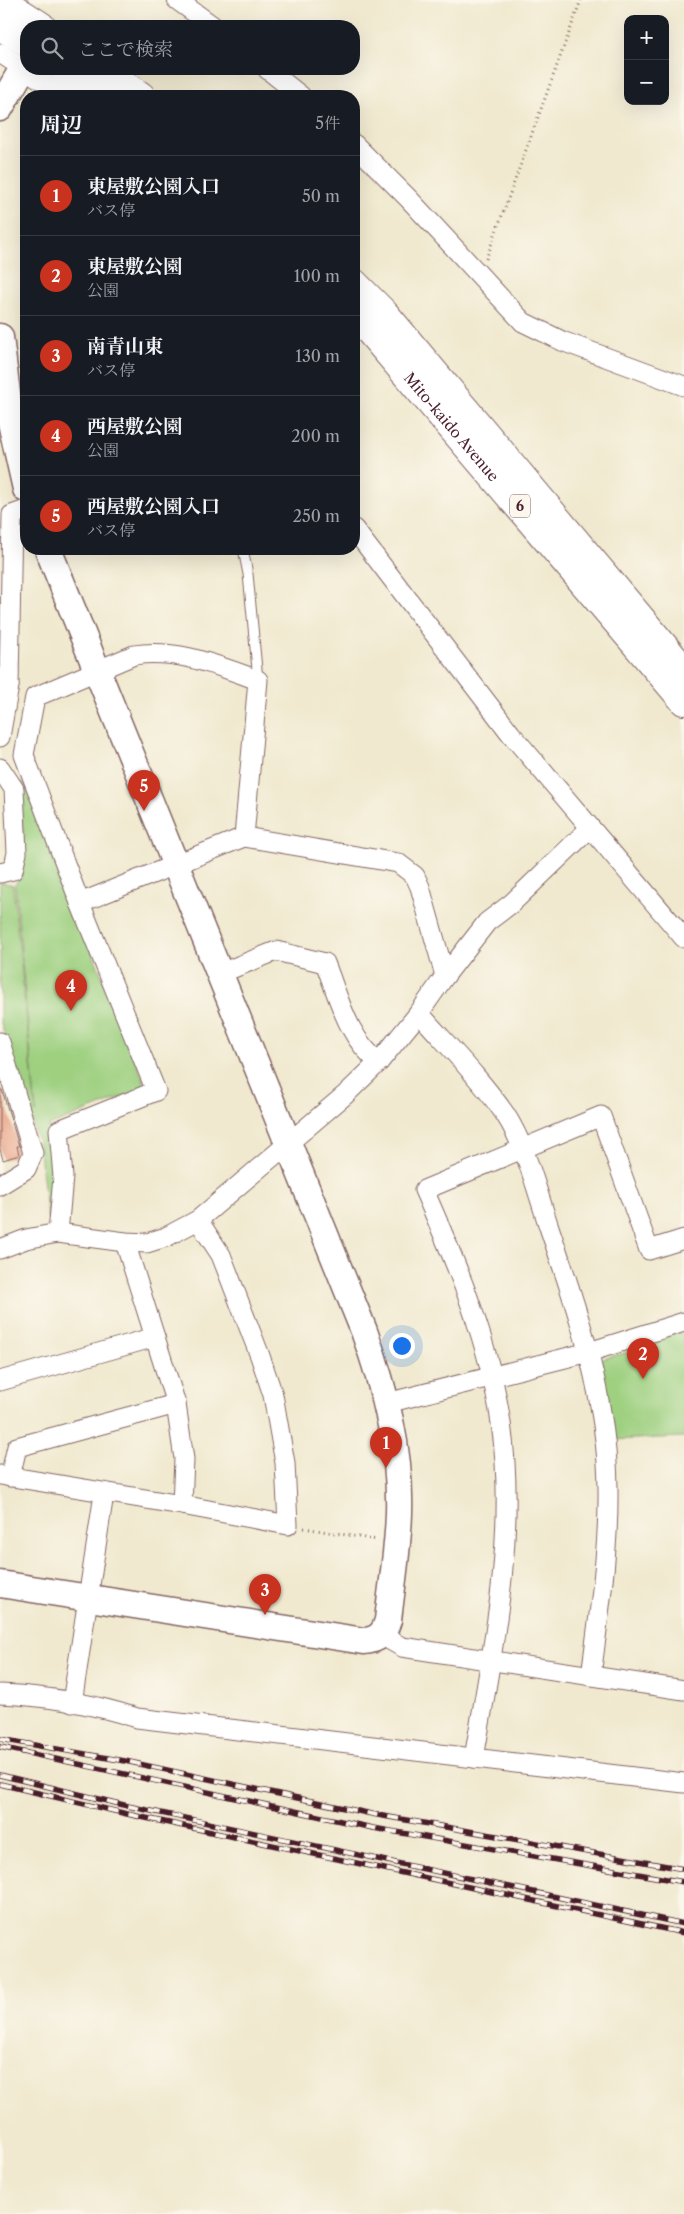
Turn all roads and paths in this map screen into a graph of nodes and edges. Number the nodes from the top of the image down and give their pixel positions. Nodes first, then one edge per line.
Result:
1 (1, 0) edge
2 (177, 0) edge
3 (581, 0) edge
4 (32, 20) edge
5 (205, 20) edge
6 (0, 26) edge
7 (20, 49) edge
8 (0, 53) edge
9 (20, 55) edge
10 (20, 66) edge
11 (45, 75) edge
12 (74, 75) edge
13 (112, 75) edge
14 (275, 75) edge
15 (60, 90) edge
16 (95, 90) edge
17 (133, 90) edge
18 (293, 90) edge
19 (0, 108) edge
20 (360, 150) edge
21 (480, 276) junction
22 (360, 289) edge
23 (360, 320) edge
24 (0, 337) edge
25 (684, 386) edge
26 (20, 462) edge
27 (20, 513) edge
28 (360, 538) edge
29 (50, 555) edge
30 (244, 555) edge
31 (0, 649) edge
32 (98, 670) junction
33 (684, 670) edge
34 (258, 680) junction
35 (9, 686) junction
36 (684, 701) edge
37 (0, 737) edge
38 (0, 768) edge
39 (590, 828) junction
40 (244, 837) junction
41 (176, 865) junction
42 (0, 873) edge
43 (80, 903) junction
44 (684, 938) edge
45 (220, 973) junction
46 (445, 976) junction
47 (419, 1013) junction
48 (0, 1042) edge
49 (379, 1062) junction
50 (289, 1141) junction
51 (522, 1148) junction
52 (0, 1185) edge
53 (198, 1220) junction
54 (58, 1233) junction
55 (684, 1239) edge
56 (125, 1242) junction
57 (0, 1249) edge
58 (684, 1322) edge
59 (155, 1337) junction
60 (589, 1352) junction
61 (491, 1376) junction
62 (0, 1381) edge
63 (387, 1403) junction
64 (176, 1404) junction
65 (5, 1476) edge
66 (104, 1494) junction
67 (182, 1505) junction
68 (288, 1525) junction
69 (397, 1543) junction
70 (0, 1584) edge
71 (87, 1598) junction
72 (382, 1635) junction
73 (491, 1662) junction
74 (591, 1676) junction
75 (684, 1690) edge
76 (0, 1694) edge
77 (72, 1703) junction
78 (474, 1758) junction
79 (684, 1782) edge

1 - 4 highway
2 - 5 street
3 - 21 path
6 - 7 highway
8 - 9 street
10 - 19 street
11 - 15 street
12 - 16 highway
13 - 17 highway
14 - 18 street
20 - 21 street
21 - 25 street
22 - 33 highway, Mito-kaido Avenue / 6
23 - 36 highway, Mito-kaido Avenue / 6
24 - 26 street
27 - 35 street
28 - 39 street
29 - 32 street
30 - 34 lane
31 - 35 street
32 - 34 street
32 - 41 street
32 - 43 street
34 - 40 street
35 - 37 street
38 - 42 street
39 - 44 street
39 - 46 street
40 - 41 street
40 - 46 street
41 - 43 street
41 - 45 street
43 - 54 street
45 - 49 street
45 - 50 street
46 - 47 street
47 - 49 street
47 - 51 street
48 - 52 street
49 - 50 street
50 - 53 street
50 - 63 street
51 - 55 street
51 - 60 street
51 - 61 street
53 - 56 street
53 - 68 street
54 - 56 street
54 - 57 street
56 - 59 street
58 - 60 street
59 - 62 street
59 - 64 street
60 - 61 street
60 - 74 street
61 - 63 street
61 - 73 street
63 - 69 street
64 - 65 street
64 - 67 street
65 - 66 street
66 - 67 street
66 - 71 street
67 - 68 street
68 - 69 path
69 - 72 street
70 - 71 street
71 - 72 street
71 - 77 street
72 - 73 street
73 - 74 street
73 - 78 street
74 - 75 street
76 - 77 street
77 - 78 street
78 - 79 street

